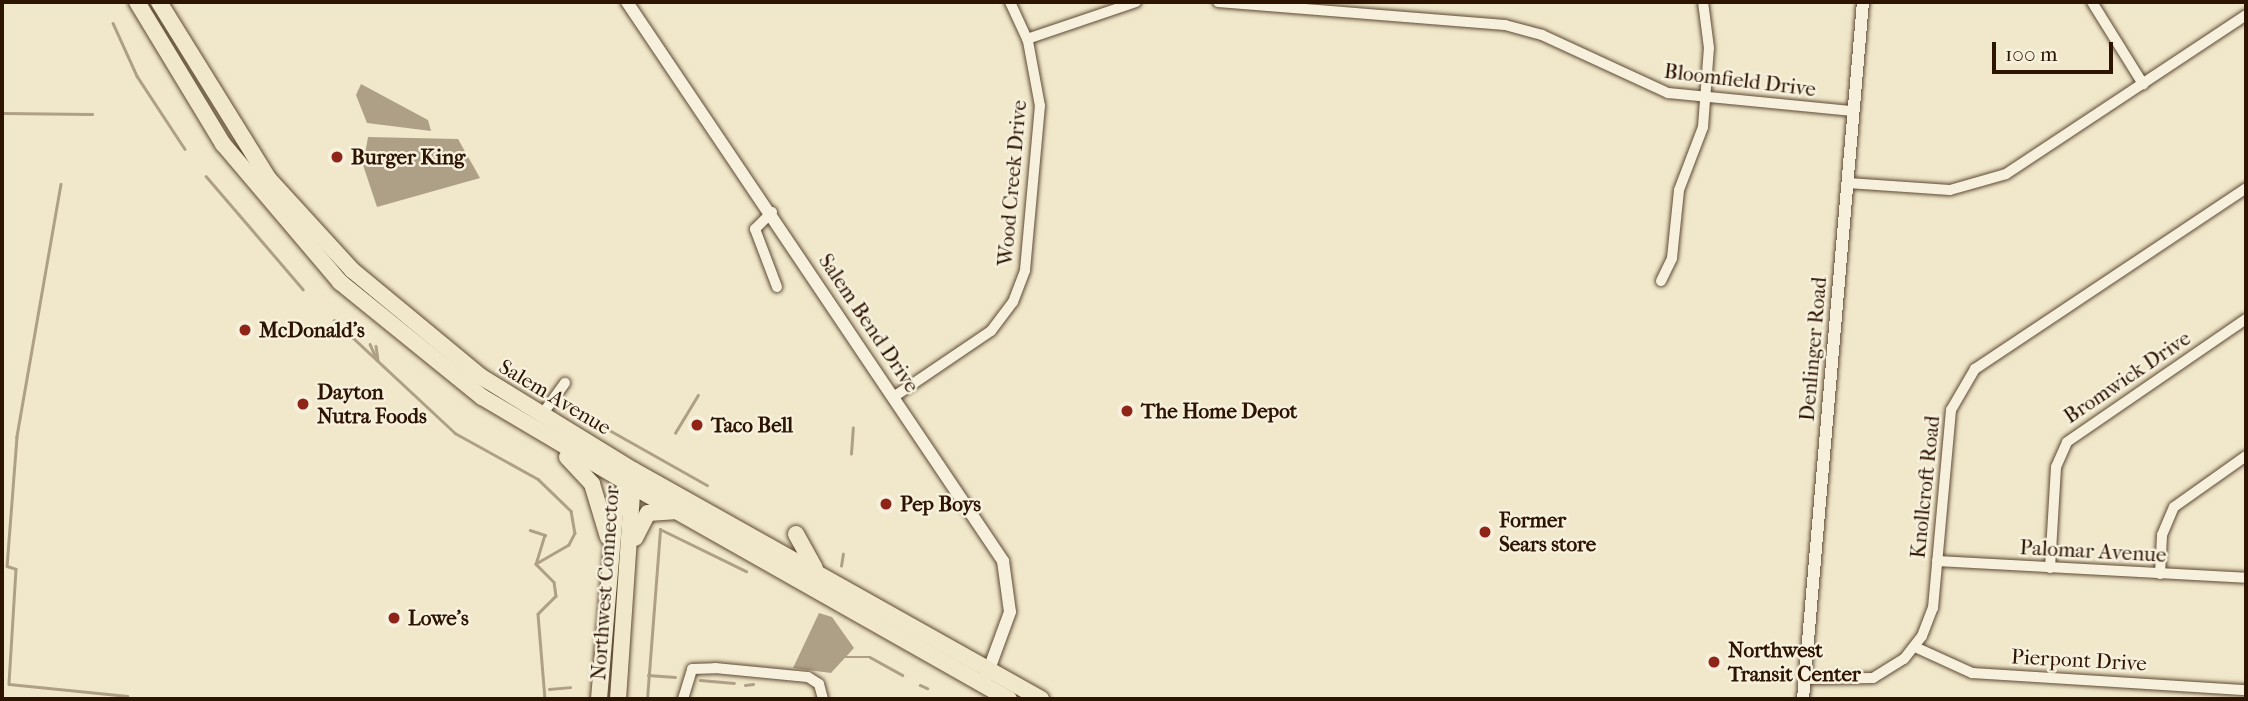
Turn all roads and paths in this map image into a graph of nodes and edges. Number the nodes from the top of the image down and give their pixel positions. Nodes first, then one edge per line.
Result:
1 (136, 2) edge
2 (159, 2) edge
3 (627, 2) edge
4 (1010, 2) edge
5 (1136, 2) edge
6 (1218, 2) edge
7 (1703, 2) edge
8 (1863, 2) edge
9 (2092, 2) edge
10 (1316, 6) edge
11 (2246, 15) edge
12 (1027, 39) junction
13 (2143, 84) junction
14 (1706, 99) junction
15 (1853, 111) junction
16 (1847, 183) junction
17 (2246, 188) edge
18 (772, 212) junction
19 (346, 276) junction
20 (1661, 281) dead end
21 (777, 287) dead end
22 (2246, 319) edge
23 (565, 383) dead end
24 (895, 396) junction
25 (541, 416) junction
26 (526, 425) junction
27 (2246, 456) edge
28 (630, 480) junction
29 (674, 511) junction
30 (796, 534) dead end
31 (629, 557) junction
32 (1937, 561) junction
33 (611, 562) junction
34 (2050, 568) junction
35 (2160, 574) junction
36 (821, 575) junction
37 (2246, 578) edge
38 (1915, 647) junction
39 (989, 668) junction
40 (1805, 680) junction
41 (983, 685) junction
42 (2246, 690) edge
43 (599, 699) edge
44 (618, 699) edge
45 (683, 699) edge
46 (822, 699) edge
47 (1009, 699) edge
48 (1041, 699) edge
49 (1803, 699) edge

1 - 19 main road
2 - 19 main road, Salem Avenue
3 - 18 street, Salem Bend Drive
4 - 12 street, Wood Creek Drive
5 - 12 street
6 - 10 street, Bloomfield Drive
7 - 14 street
8 - 15 street, Denlinger Road
9 - 13 street
10 - 14 street, Bloomfield Drive
11 - 13 street
12 - 24 street, Wood Creek Drive
13 - 16 street
14 - 15 street, Bloomfield Drive
14 - 20 street
15 - 16 street, Denlinger Road
16 - 40 street, Denlinger Road
17 - 32 street, Knollcroft Road
18 - 21 street
18 - 24 street, Salem Bend Drive
19 - 25 main road, Salem Avenue
19 - 26 main road, Salem Avenue
22 - 34 street, Bromwick Drive
23 - 25 street
24 - 39 street, Salem Bend Drive
25 - 28 main road, Salem Avenue
26 - 28 main road, Salem Avenue
26 - 33 main road
27 - 35 street
28 - 29 main road, Salem Avenue
28 - 31 main road, Northwest Connector
28 - 33 main road
28 - 36 main road, Salem Avenue
29 - 31 main road
29 - 41 main road, Salem Avenue
30 - 36 main road
31 - 44 main road, Northwest Connector
32 - 34 street, Palomar Avenue
32 - 38 street, Knollcroft Road
33 - 43 main road, Northwest Connector
34 - 35 street, Palomar Avenue
35 - 37 street, Palomar Avenue
36 - 39 main road, Salem Avenue
38 - 40 street, Knollcroft Road
38 - 42 street, Pierpont Drive
39 - 41 street, Salem Bend Drive
39 - 48 main road, Salem Avenue
40 - 49 street, Denlinger Road
41 - 47 main road, Salem Avenue
45 - 46 street

